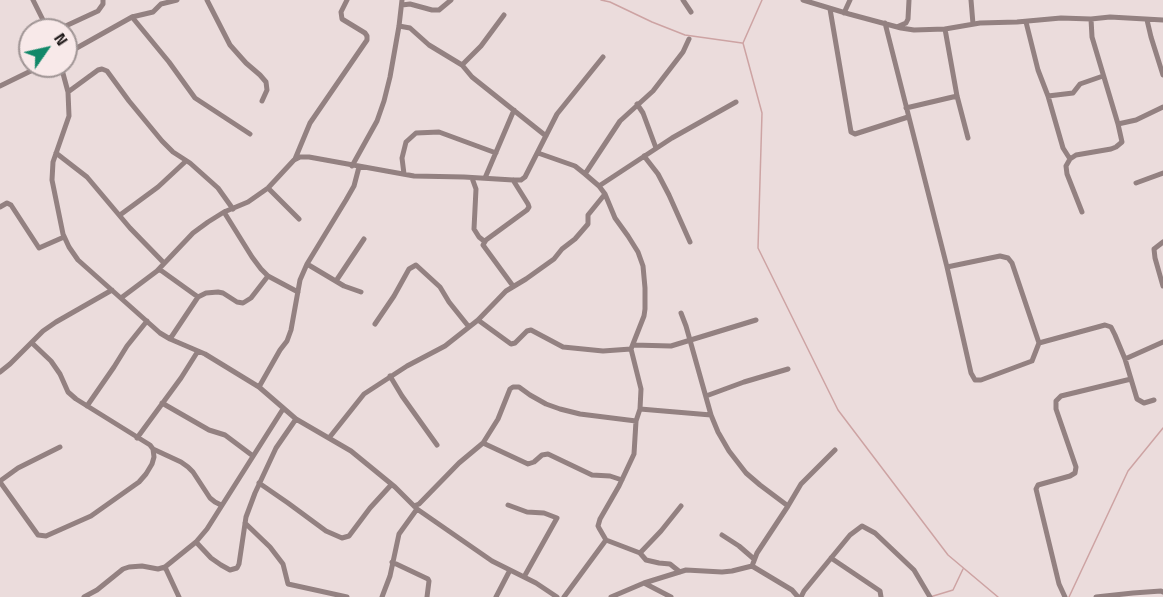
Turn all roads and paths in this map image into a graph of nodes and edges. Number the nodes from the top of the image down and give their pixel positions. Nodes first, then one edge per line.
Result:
1 (33, 0) edge
2 (103, 0) edge
3 (177, 0) edge
4 (207, 0) edge
5 (346, 0) edge
6 (451, 0) edge
7 (683, 0) edge
8 (802, 0) edge
9 (850, 0) edge
10 (909, 0) edge
11 (971, 0) edge
12 (163, 2) edge
13 (402, 2) edge
14 (830, 9) junction
15 (691, 12) dead end
16 (844, 13) junction
17 (504, 15) dead end
18 (132, 17) junction
19 (42, 18) edge
20 (1091, 19) junction
21 (78, 20) edge
22 (1147, 20) junction
23 (1163, 20) edge
24 (885, 22) junction
25 (1026, 22) junction
26 (973, 24) junction
27 (399, 26) junction
28 (898, 27) junction
29 (945, 28) junction
30 (689, 39) dead end
31 (78, 47) edge
32 (603, 57) dead end
33 (462, 65) junction
34 (1163, 75) edge
35 (1103, 76) junction
36 (18, 77) edge
37 (64, 78) edge
38 (0, 86) edge
39 (68, 92) junction
40 (957, 96) junction
41 (1048, 96) junction
42 (262, 101) dead end
43 (736, 102) dead end
44 (638, 104) junction
45 (1163, 107) edge
46 (906, 108) junction
47 (514, 110) junction
48 (908, 117) junction
49 (1118, 124) junction
50 (250, 134) dead end
51 (546, 136) junction
52 (968, 138) dead end
53 (656, 148) junction
54 (56, 153) junction
55 (496, 153) junction
56 (538, 153) junction
57 (644, 156) junction
58 (1070, 159) junction
59 (294, 160) junction
60 (186, 161) junction
61 (356, 166) junction
62 (1163, 172) edge
63 (404, 174) junction
64 (585, 174) junction
65 (472, 178) junction
66 (485, 178) junction
67 (513, 180) junction
68 (1136, 183) dead end
69 (599, 186) junction
70 (268, 188) junction
71 (605, 194) junction
72 (0, 207) edge
73 (233, 209) junction
74 (224, 212) junction
75 (1082, 212) dead end
76 (120, 215) junction
77 (299, 219) dead end
78 (64, 237) junction
79 (363, 239) dead end
80 (484, 241) junction
81 (690, 242) dead end
82 (1163, 242) edge
83 (164, 263) junction
84 (307, 264) junction
85 (947, 267) junction
86 (159, 269) junction
87 (268, 276) junction
88 (336, 281) junction
89 (513, 286) junction
90 (1163, 286) edge
91 (112, 290) junction
92 (298, 292) junction
93 (361, 292) dead end
94 (198, 297) junction
95 (121, 298) junction
96 (681, 313) dead end
97 (478, 320) junction
98 (756, 320) dead end
99 (147, 321) junction
100 (375, 324) dead end
101 (469, 327) junction
102 (170, 339) junction
103 (690, 339) junction
104 (1163, 342) edge
105 (32, 343) junction
106 (1039, 343) junction
107 (632, 347) junction
108 (198, 351) junction
109 (1125, 359) junction
110 (788, 369) dead end
111 (0, 372) edge
112 (390, 376) junction
113 (1131, 379) junction
114 (259, 387) junction
115 (706, 396) junction
116 (1154, 399) dead end
117 (162, 403) junction
118 (87, 406) junction
119 (284, 409) junction
120 (640, 409) junction
121 (711, 415) junction
122 (296, 419) junction
123 (636, 421) junction
124 (137, 438) junction
125 (329, 438) junction
126 (483, 443) junction
127 (437, 445) dead end
128 (60, 447) dead end
129 (153, 449) junction
130 (835, 450) dead end
131 (253, 456) junction
132 (622, 480) junction
133 (0, 482) edge
134 (259, 483) junction
135 (391, 485) junction
136 (221, 505) junction
137 (508, 506) dead end
138 (681, 506) dead end
139 (788, 506) junction
140 (416, 508) junction
141 (245, 523) junction
142 (722, 535) dead end
143 (606, 540) junction
144 (196, 542) junction
145 (640, 553) junction
146 (831, 558) junction
147 (392, 562) junction
148 (753, 562) junction
149 (165, 567) junction
150 (510, 570) junction
151 (680, 572) junction
152 (524, 577) junction
153 (644, 583) junction
154 (1163, 592) edge
155 (84, 597) edge
156 (178, 597) edge
157 (347, 597) edge
158 (382, 597) edge
159 (427, 597) edge
160 (496, 597) edge
161 (557, 597) edge
162 (564, 597) edge
163 (611, 597) edge
164 (671, 597) edge
165 (800, 597) edge
166 (881, 597) edge
167 (930, 597) edge
168 (1065, 597) edge
169 (1096, 597) edge

1 - 19 street
2 - 21 street
3 - 12 street
4 - 42 street
5 - 59 street
6 - 13 street
7 - 15 street
8 - 14 street
9 - 16 street
10 - 28 street
11 - 26 street
12 - 18 street
13 - 27 street
14 - 16 street
14 - 48 street
16 - 24 street
17 - 33 street
18 - 31 street
18 - 50 street
20 - 22 street
20 - 25 street
20 - 35 street
22 - 23 street
22 - 34 street
24 - 28 street
24 - 46 street
25 - 26 street
25 - 41 street
26 - 29 street
27 - 33 street
27 - 61 street
28 - 29 street
29 - 40 street
30 - 44 street
32 - 51 street
33 - 47 street
35 - 41 street
35 - 49 street
36 - 38 street
37 - 39 street
39 - 54 street
39 - 60 street
40 - 46 street
40 - 52 street
41 - 58 street
43 - 53 street
44 - 53 street
44 - 64 street
45 - 49 street
46 - 48 street
47 - 51 street
47 - 55 street
48 - 85 street
49 - 58 street
51 - 56 street
53 - 57 street
54 - 76 street
54 - 78 street
55 - 63 street
55 - 66 street
56 - 64 street
56 - 67 street
57 - 69 street
57 - 81 street
58 - 75 street
59 - 61 street
59 - 70 street
60 - 73 street
60 - 76 street
61 - 63 street
61 - 84 street
62 - 68 street
63 - 65 street
64 - 69 street
65 - 66 street
65 - 80 street
66 - 67 street
67 - 80 street
69 - 71 street
70 - 73 street
70 - 77 street
71 - 89 street
71 - 107 street
72 - 78 street
73 - 74 street
74 - 83 street
74 - 87 street
76 - 83 street
78 - 91 street
79 - 88 street
80 - 89 street
82 - 90 street
83 - 86 street
84 - 88 street
84 - 92 street
85 - 106 street
85 - 106 street
86 - 94 street
86 - 95 street
87 - 92 street
87 - 94 street
88 - 93 street
89 - 97 street
91 - 95 street
91 - 105 street
92 - 114 street
94 - 102 street
95 - 99 street
96 - 103 street
97 - 101 street
97 - 107 street
98 - 103 street
99 - 102 street
99 - 118 street
100 - 101 street
101 - 112 street
102 - 108 street
103 - 107 street
103 - 115 street
104 - 109 street
105 - 111 street
105 - 118 street
106 - 109 street
107 - 120 street
108 - 114 street
108 - 117 street
109 - 113 street
110 - 115 street
112 - 125 street
112 - 127 street
113 - 116 street
113 - 168 street
114 - 119 street
115 - 121 street
117 - 124 street
117 - 131 street
118 - 124 street
119 - 122 street
119 - 131 street
120 - 121 street
120 - 123 street
121 - 139 street
122 - 125 street
122 - 134 street
123 - 126 street
123 - 132 street
124 - 129 street
125 - 135 street
126 - 132 street
126 - 140 street
128 - 133 street
129 - 133 street
129 - 136 street
130 - 139 street
131 - 136 street
132 - 143 street
134 - 135 street
134 - 141 street
135 - 140 street
136 - 144 street
137 - 152 street
138 - 145 street
139 - 148 street
140 - 147 street
140 - 150 street
141 - 144 street
141 - 157 street
142 - 148 street
143 - 145 street
143 - 162 street
144 - 149 street
145 - 151 street
146 - 165 street
146 - 166 street
146 - 167 street
147 - 158 street
147 - 159 street
148 - 151 street
148 - 165 street
149 - 155 street
149 - 156 street
150 - 152 street
150 - 160 street
151 - 153 street
152 - 161 street
153 - 163 street
153 - 164 street
154 - 169 street

